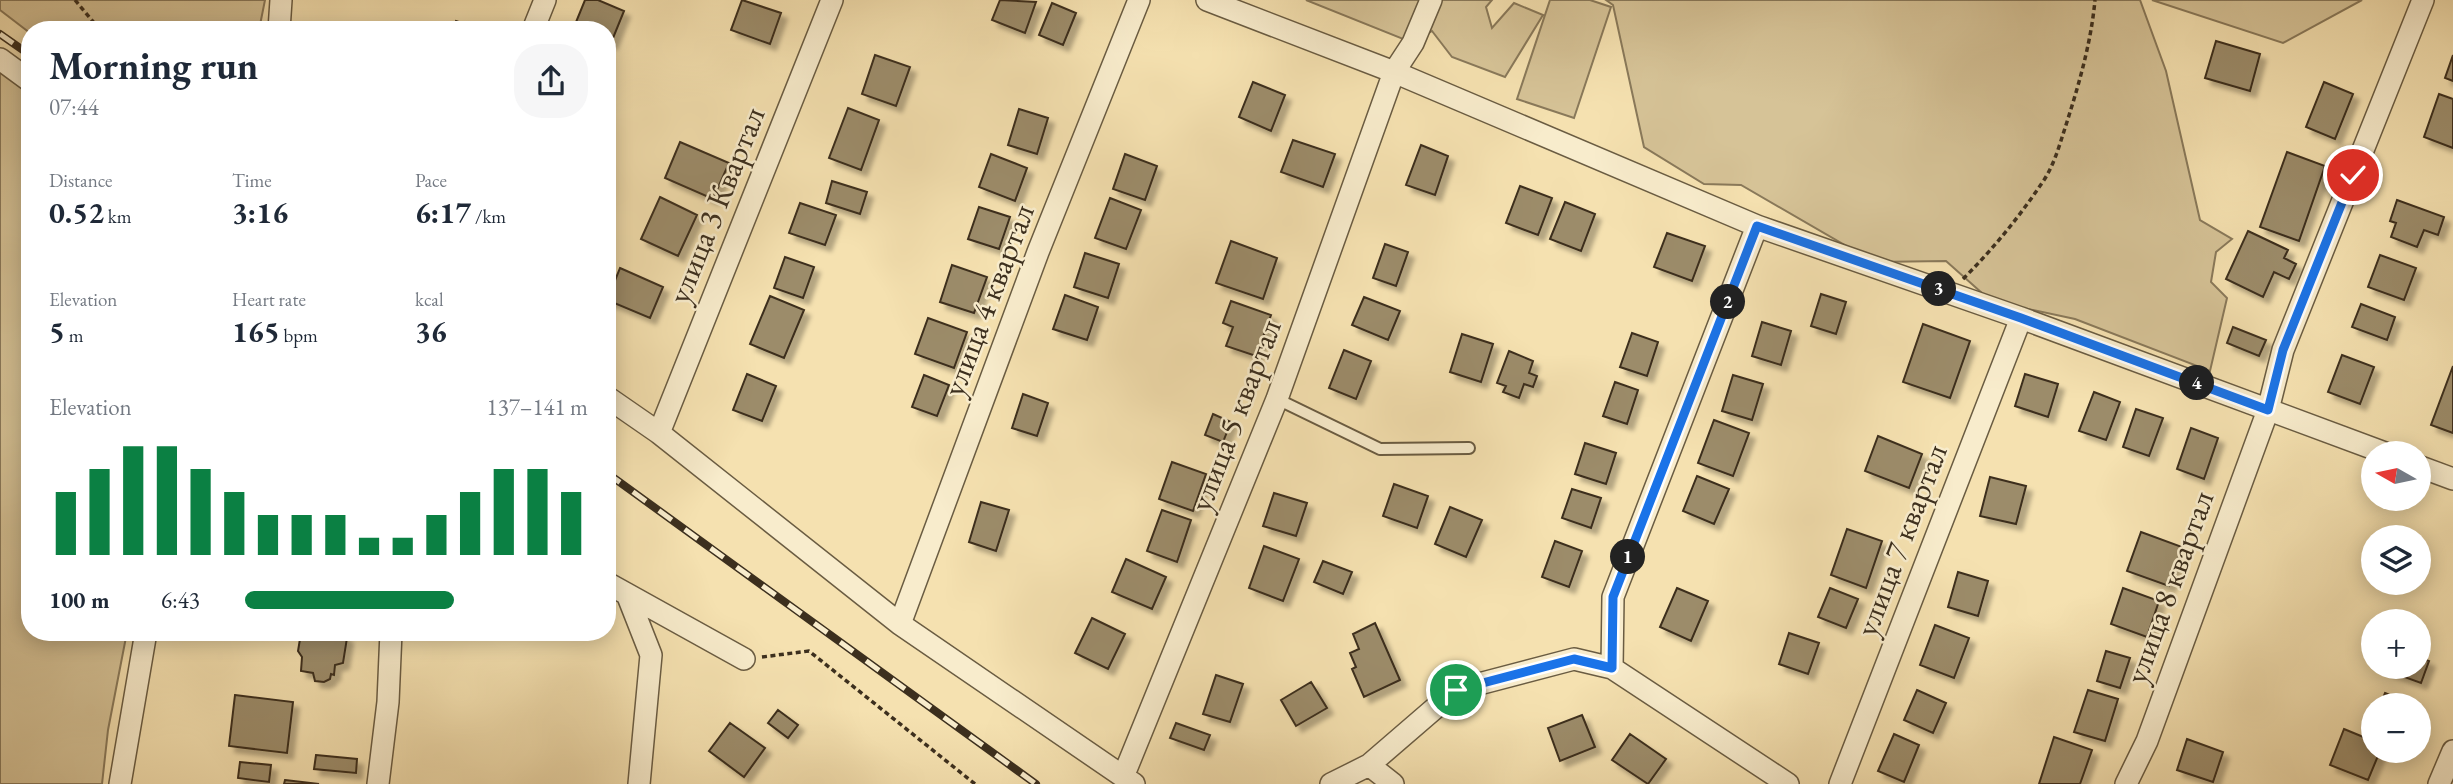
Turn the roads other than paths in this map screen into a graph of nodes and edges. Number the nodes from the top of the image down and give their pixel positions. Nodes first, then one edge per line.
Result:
1 (281, 0) edge
2 (545, 0) edge
3 (832, 0) edge
4 (1139, 0) edge
5 (1207, 0) edge
6 (1431, 0) edge
7 (2423, 0) edge
8 (280, 21) edge
9 (537, 21) edge
10 (0, 59) edge
11 (1394, 72) junction
12 (21, 74) edge
13 (1757, 226) junction
14 (2021, 318) junction
15 (1277, 399) junction
16 (616, 403) edge
17 (2268, 410) junction
18 (659, 433) junction
19 (2361, 444) edge
20 (1469, 448) dead end
21 (2431, 471) edge
22 (2453, 479) edge
23 (616, 588) edge
24 (627, 594) junction
25 (900, 624) junction
26 (144, 641) edge
27 (391, 641) edge
28 (744, 659) road end
29 (1612, 668) junction
30 (2453, 751) edge
31 (1369, 765) junction
32 (1128, 780) edge
33 (120, 784) edge
34 (378, 784) edge
35 (639, 784) edge
36 (1331, 784) edge
37 (1393, 784) edge
38 (1788, 784) edge
39 (1840, 784) edge
40 (2126, 784) edge
41 (2439, 784) edge

1 - 8 street
2 - 9 street
3 - 18 street, улица 3 Квартал
4 - 25 street, улица 4 квартал
5 - 11 street
6 - 11 street, улица 5 квартал
7 - 17 street, улица 8 квартал
10 - 12 street
11 - 13 street
11 - 15 street, улица 5 квартал
13 - 14 street
13 - 29 street
14 - 17 street
14 - 39 street, улица 7 квартал
15 - 20 lane
15 - 32 street, улица 5 квартал
16 - 18 street
17 - 19 street
17 - 40 street, улица 8 квартал
18 - 25 street
21 - 22 street
23 - 24 street
24 - 28 street
24 - 35 street
25 - 32 street
26 - 33 street
27 - 34 street
29 - 31 street
29 - 38 street
30 - 41 street
31 - 36 street
31 - 37 street

